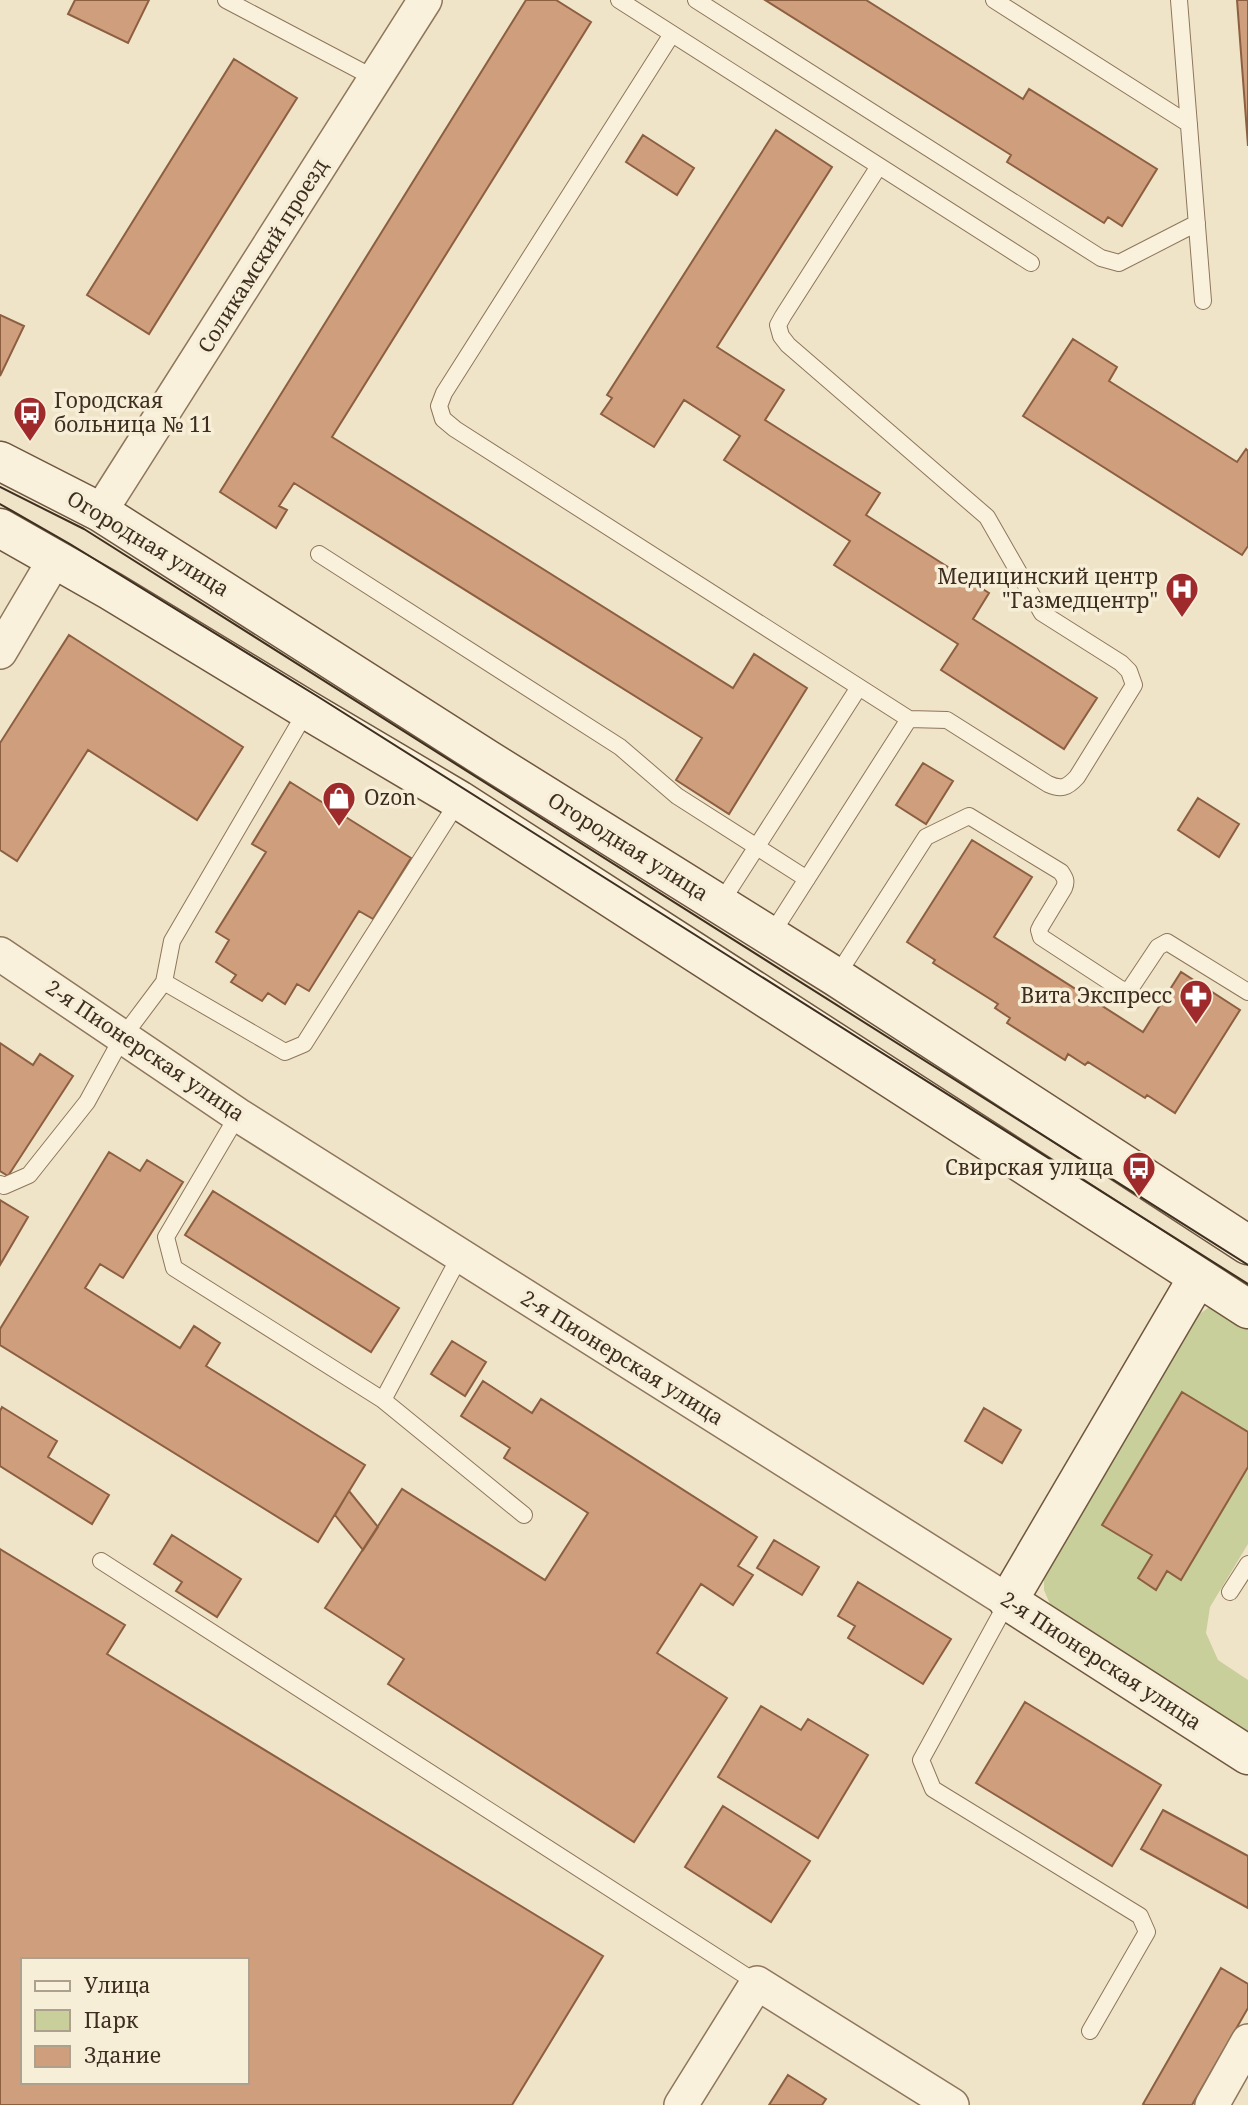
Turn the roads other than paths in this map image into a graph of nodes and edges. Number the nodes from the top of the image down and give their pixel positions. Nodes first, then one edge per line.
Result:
1 (226, 0) edge
2 (425, 0) edge
3 (619, 0) edge
4 (994, 0) edge
5 (1179, 0) edge
6 (705, 2) edge
7 (672, 34) junction
8 (376, 79) junction
9 (1189, 124) junction
10 (879, 166) junction
11 (1197, 223) junction
12 (1031, 263) dead end
13 (1203, 301) dead end
14 (0, 461) edge
15 (100, 512) junction
16 (0, 528) edge
17 (319, 554) dead end
18 (55, 559) junction
19 (0, 652) edge
20 (859, 687) junction
21 (307, 710) junction
22 (909, 719) junction
23 (459, 800) junction
24 (757, 847) junction
25 (807, 879) junction
26 (720, 904) junction
27 (771, 936) junction
28 (0, 954) edge
29 (836, 977) junction
30 (164, 982) junction
31 (1248, 992) edge
32 (122, 1038) junction
33 (238, 1115) junction
34 (0, 1184) edge
35 (1244, 1233) edge
36 (460, 1256) junction
37 (1198, 1277) junction
38 (1248, 1309) edge
39 (383, 1400) junction
40 (524, 1515) dead end
41 (101, 1561) dead end
42 (1248, 1564) edge
43 (1230, 1592) dead end
44 (1008, 1601) junction
45 (1248, 1755) edge
46 (757, 1983) junction
47 (1090, 2031) dead end
48 (1248, 2040) edge
49 (681, 2105) edge
50 (951, 2105) edge
51 (1212, 2105) edge

1 - 8 lane
2 - 8 street, Соликамский проезд
3 - 7 lane
4 - 9 lane
5 - 9 lane
6 - 11 lane
7 - 10 lane
7 - 20 lane
8 - 15 street, Соликамский проезд
9 - 11 lane
10 - 12 lane
10 - 22 lane
11 - 13 lane
14 - 15 street, Огородная улица
15 - 26 street, Огородная улица
16 - 18 street
17 - 24 lane
18 - 19 street
18 - 21 street
20 - 22 lane
20 - 24 lane
21 - 23 street
21 - 30 lane
22 - 25 lane
23 - 30 lane
23 - 37 street
24 - 25 lane
24 - 26 lane
25 - 27 lane
26 - 27 street, Огородная улица
27 - 29 street, Огородная улица
28 - 32 street, 2-я Пионерская улица
29 - 31 lane
29 - 35 street, Огородная улица
30 - 32 lane
32 - 33 street, 2-я Пионерская улица
32 - 34 lane
33 - 36 street, 2-я Пионерская улица
33 - 39 lane
36 - 39 lane
36 - 44 street, 2-я Пионерская улица
37 - 38 street
37 - 44 street
39 - 40 lane
41 - 46 lane
42 - 43 lane
44 - 45 street, 2-я Пионерская улица
44 - 47 lane
46 - 49 street
46 - 50 street
48 - 51 street

